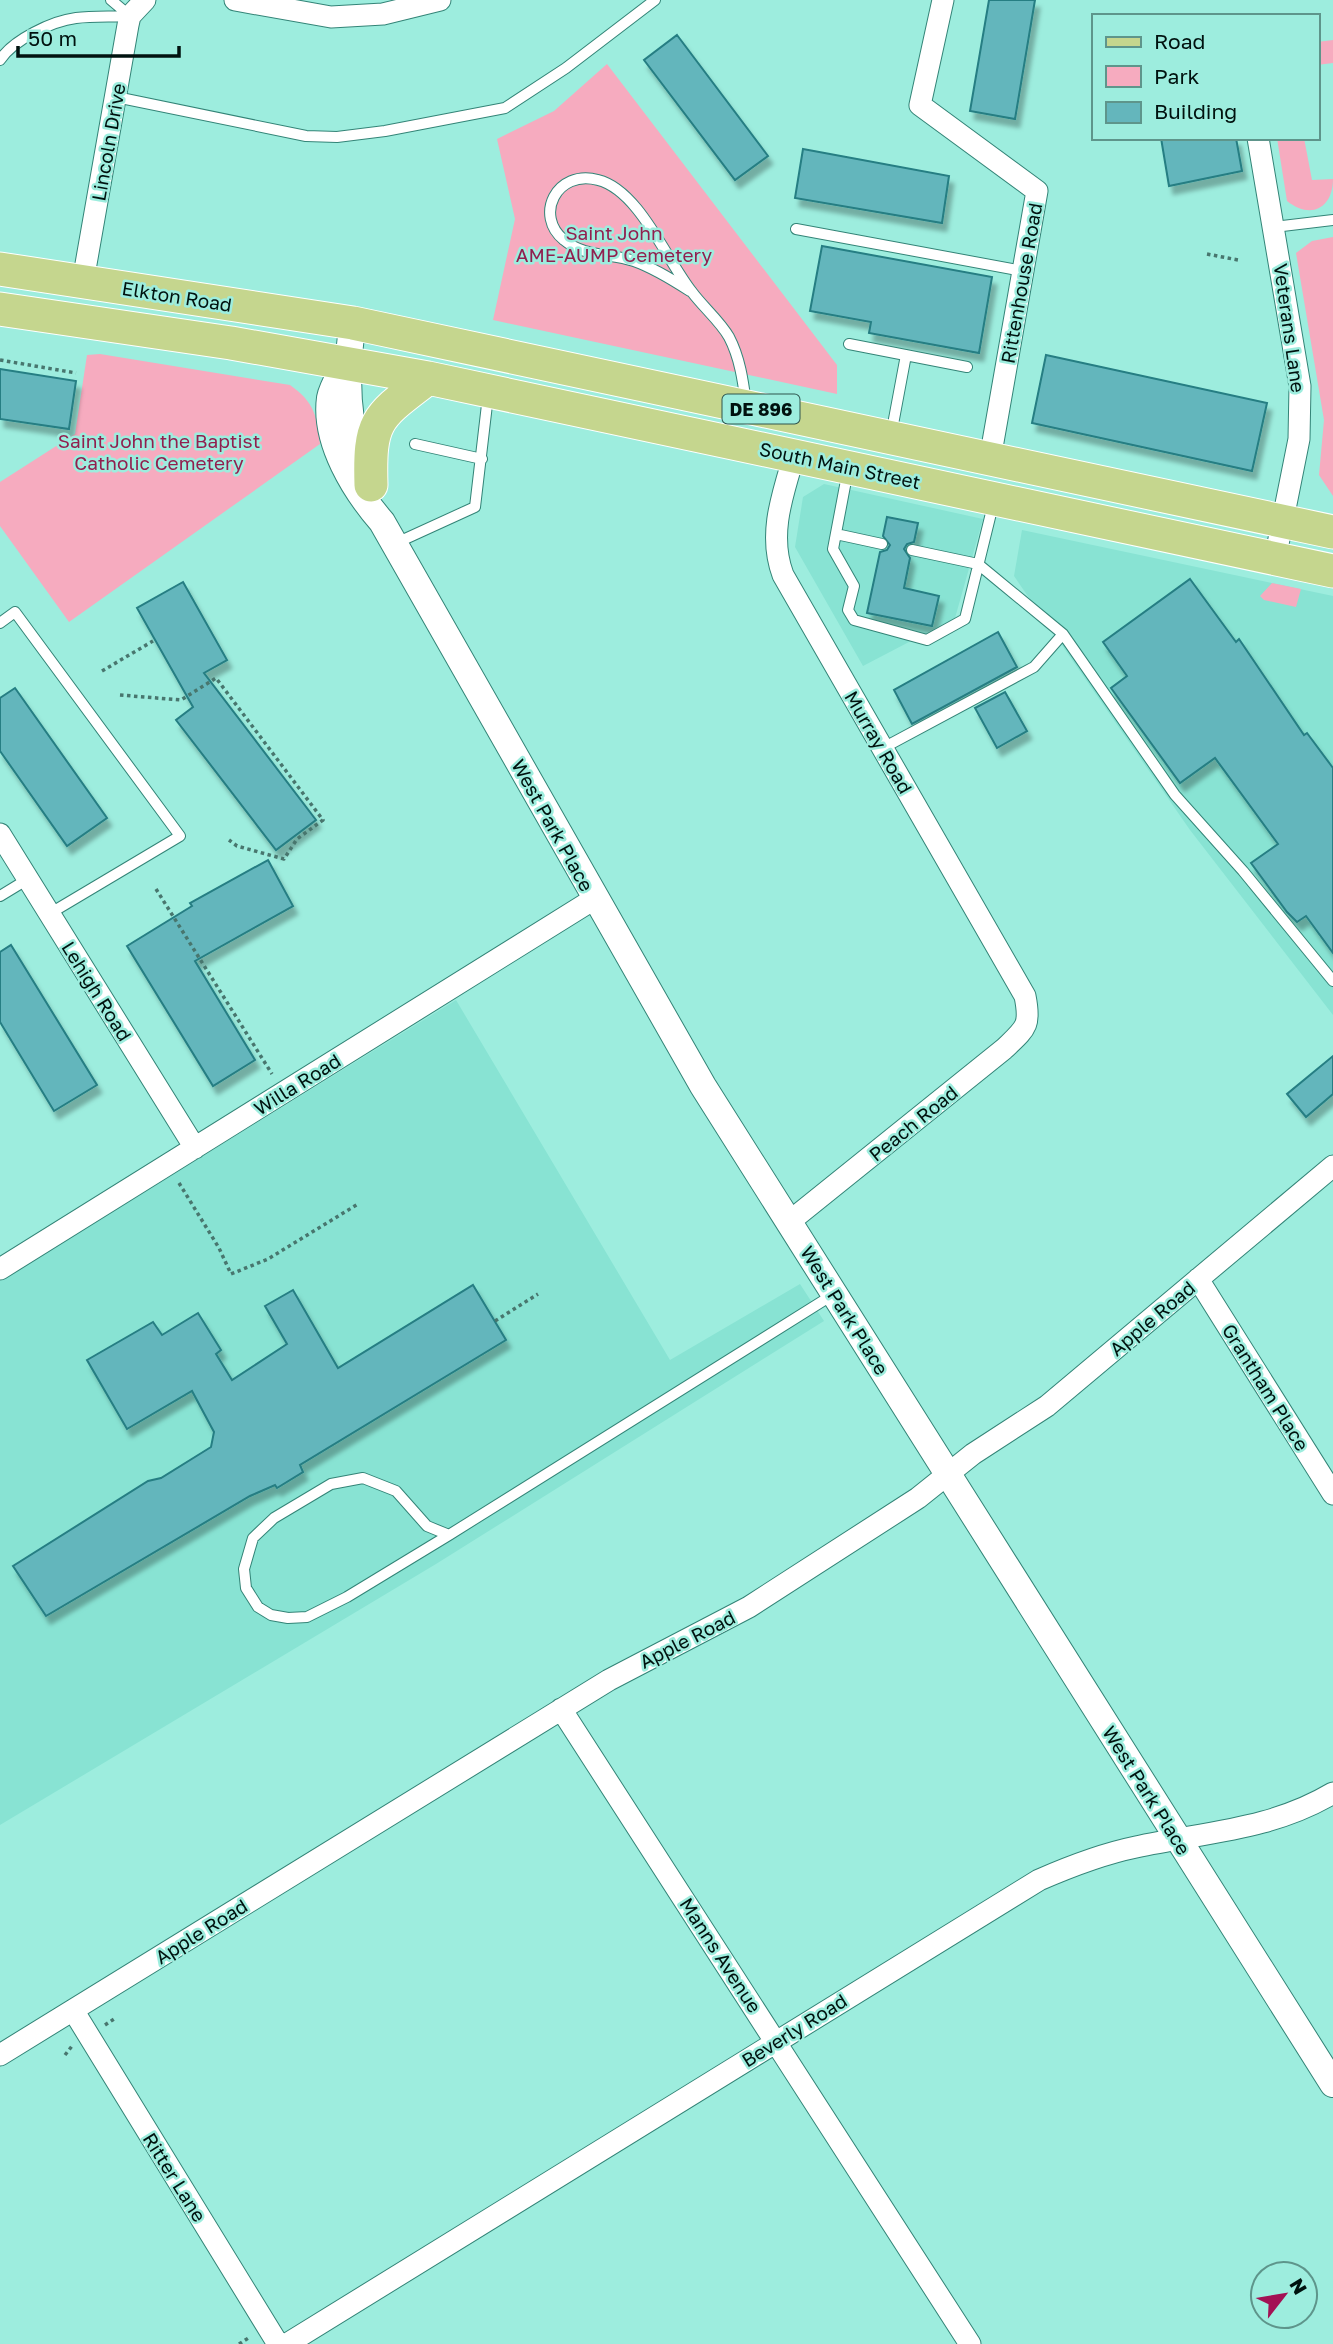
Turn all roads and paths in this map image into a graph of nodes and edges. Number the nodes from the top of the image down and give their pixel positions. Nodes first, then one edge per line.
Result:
1 (111, 0) edge
2 (235, 0) edge
3 (440, 0) edge
4 (655, 0) edge
5 (943, 0) edge
6 (138, 7) edge
7 (0, 60) edge
8 (116, 97) junction
9 (1258, 140) edge
10 (1333, 220) edge
11 (1274, 227) junction
12 (796, 229) dead end
13 (1207, 254) dead end
14 (1238, 260) dead end
15 (0, 269) edge
16 (1023, 271) junction
17 (83, 281) junction
18 (690, 291) junction
19 (0, 309) edge
20 (353, 323) junction
21 (849, 344) dead end
22 (906, 355) junction
23 (0, 360) edge
24 (346, 363) junction
25 (967, 367) dead end
26 (76, 373) dead end
27 (428, 378) junction
28 (489, 391) junction
29 (747, 406) junction
30 (890, 437) junction
31 (415, 443) dead end
32 (794, 456) junction
33 (482, 459) junction
34 (990, 459) junction
35 (849, 467) junction
36 (1039, 469) junction
37 (372, 485) junction
38 (941, 487) junction
39 (995, 499) junction
40 (1283, 521) junction
41 (1333, 532) edge
42 (388, 533) junction
43 (836, 534) junction
44 (882, 544) dead end
45 (912, 550) dead end
46 (1275, 559) junction
47 (978, 564) junction
48 (1333, 571) edge
49 (0, 623) edge
50 (1063, 634) junction
51 (153, 641) dead end
52 (102, 671) dead end
53 (120, 695) dead end
54 (883, 748) junction
55 (0, 834) edge
56 (229, 841) dead end
57 (28, 878) junction
58 (156, 889) dead end
59 (0, 896) edge
60 (594, 899) junction
61 (49, 914) junction
62 (1333, 981) edge
63 (1029, 1018) joint
64 (273, 1075) dead end
65 (195, 1148) junction
66 (1333, 1166) edge
67 (178, 1181) dead end
68 (358, 1204) dead end
69 (789, 1222) junction
70 (0, 1269) edge
71 (1198, 1279) junction
72 (834, 1293) junction
73 (538, 1294) dead end
74 (495, 1321) dead end
75 (948, 1474) junction
76 (1333, 1494) edge
77 (449, 1535) junction
78 (561, 1709) junction
79 (1333, 1793) edge
80 (1178, 1839) junction
81 (72, 2010) junction
82 (777, 2040) junction
83 (0, 2055) edge
84 (1333, 2084) edge
85 (278, 2344) edge
86 (287, 2344) edge
87 (970, 2344) edge

1 - 6 lane
2 - 3 street
4 - 8 lane
5 - 16 street, Rittenhouse Road
6 - 7 lane
6 - 8 street, Lincoln Drive
8 - 17 street, Lincoln Drive
9 - 11 street, Veterans Lane
10 - 11 lane
11 - 40 street, Veterans Lane
12 - 16 lane
13 - 14 path
15 - 17 main road, Elkton Road / DE 896
16 - 34 street, Rittenhouse Road
17 - 20 main road, Elkton Road / DE 896
18 - 18 lane
18 - 29 lane
19 - 24 main road, Elkton Road / DE 896
20 - 24 street, West Park Place
20 - 29 main road, South Main Street / DE 896
21 - 22 lane
22 - 25 lane
22 - 30 lane
23 - 26 path
24 - 27 main road, South Main Street / DE 896
24 - 37 street, West Park Place
24 - 42 street, West Park Place
27 - 28 main road, South Main Street / DE 896
27 - 37 main road
28 - 32 main road, South Main Street / DE 896
28 - 33 lane
29 - 30 main road, South Main Street / DE 896
30 - 34 main road, South Main Street / DE 896
31 - 33 lane
32 - 35 main road, South Main Street / DE 896
32 - 54 street, Murray Road
33 - 42 lane
34 - 36 main road, South Main Street / DE 896
34 - 38 main road
35 - 38 main road, South Main Street / DE 896
35 - 43 lane
36 - 39 main road
36 - 40 main road, South Main Street / DE 896
37 - 42 street, West Park Place
38 - 39 main road, South Main Street / DE 896
39 - 46 main road, South Main Street / DE 896
39 - 47 lane
40 - 41 main road, South Main Street / DE 896
40 - 46 street, Veterans Lane
42 - 60 street, West Park Place
43 - 44 lane
43 - 47 lane
45 - 47 lane
46 - 48 main road, South Main Street / DE 896
47 - 50 lane
49 - 61 lane
50 - 54 lane
50 - 62 lane
51 - 52 path
53 - 56 path
54 - 63 street, Murray Road
55 - 57 street, Lehigh Road
57 - 59 lane
57 - 61 street, Lehigh Road
58 - 64 path
60 - 65 street, Willa Road
60 - 69 street, West Park Place
61 - 65 street, Lehigh Road
63 - 69 street, Peach Road
65 - 70 street, Willa Road
66 - 71 street, Apple Road
67 - 68 path
69 - 72 street, West Park Place
71 - 75 street, Apple Road
71 - 76 street, Grantham Place
72 - 75 street, West Park Place
72 - 77 lane
73 - 74 path
75 - 78 street, Apple Road
75 - 80 street, West Park Place
77 - 77 lane
78 - 81 street, Apple Road
78 - 82 street, Manns Avenue
79 - 80 street, Beverly Road
80 - 82 street, Beverly Road
80 - 84 street, West Park Place
81 - 83 street, Apple Road
81 - 85 street, Ritter Lane
82 - 86 street, Beverly Road
82 - 87 street, Manns Avenue

